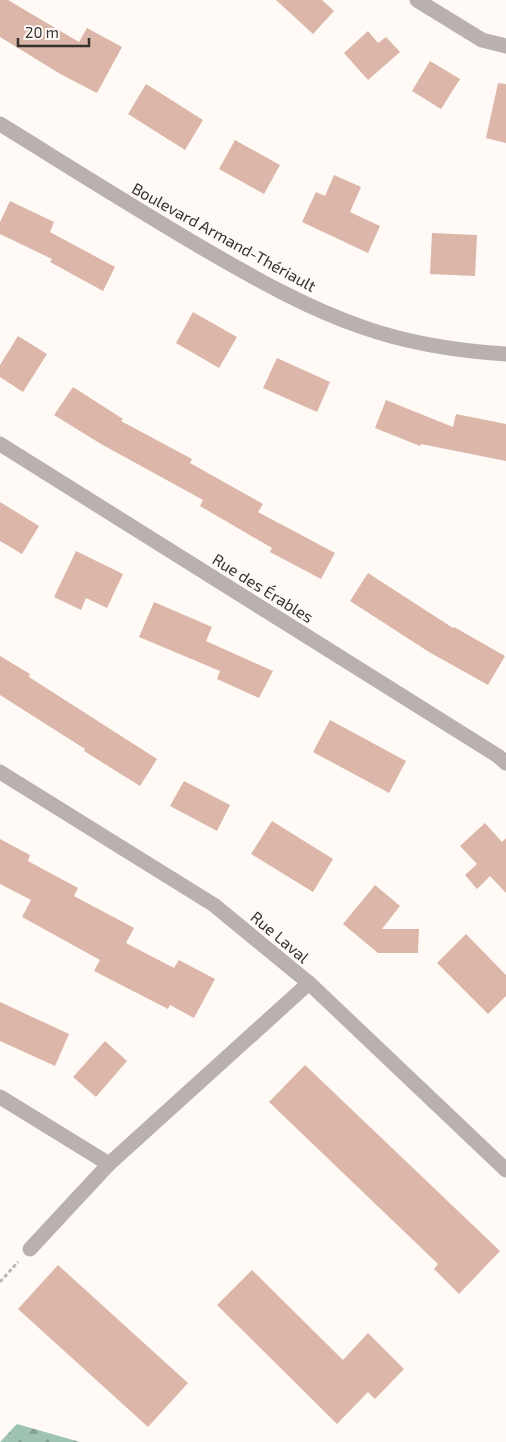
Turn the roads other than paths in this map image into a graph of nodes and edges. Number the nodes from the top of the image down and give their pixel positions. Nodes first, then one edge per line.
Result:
1 (417, 0) edge
2 (506, 46) edge
3 (0, 124) edge
4 (506, 354) edge
5 (0, 444) edge
6 (503, 756) edge
7 (0, 772) edge
8 (309, 983) junction
9 (0, 1096) edge
10 (109, 1164) junction
11 (506, 1170) edge
12 (30, 1249) road end

1 - 2 street
3 - 4 street, Boulevard Armand-Thériault
5 - 6 street, Rue des Érables
7 - 8 street, Rue Laval
8 - 10 street
8 - 11 street, Rue Laval
9 - 10 street
10 - 12 street

